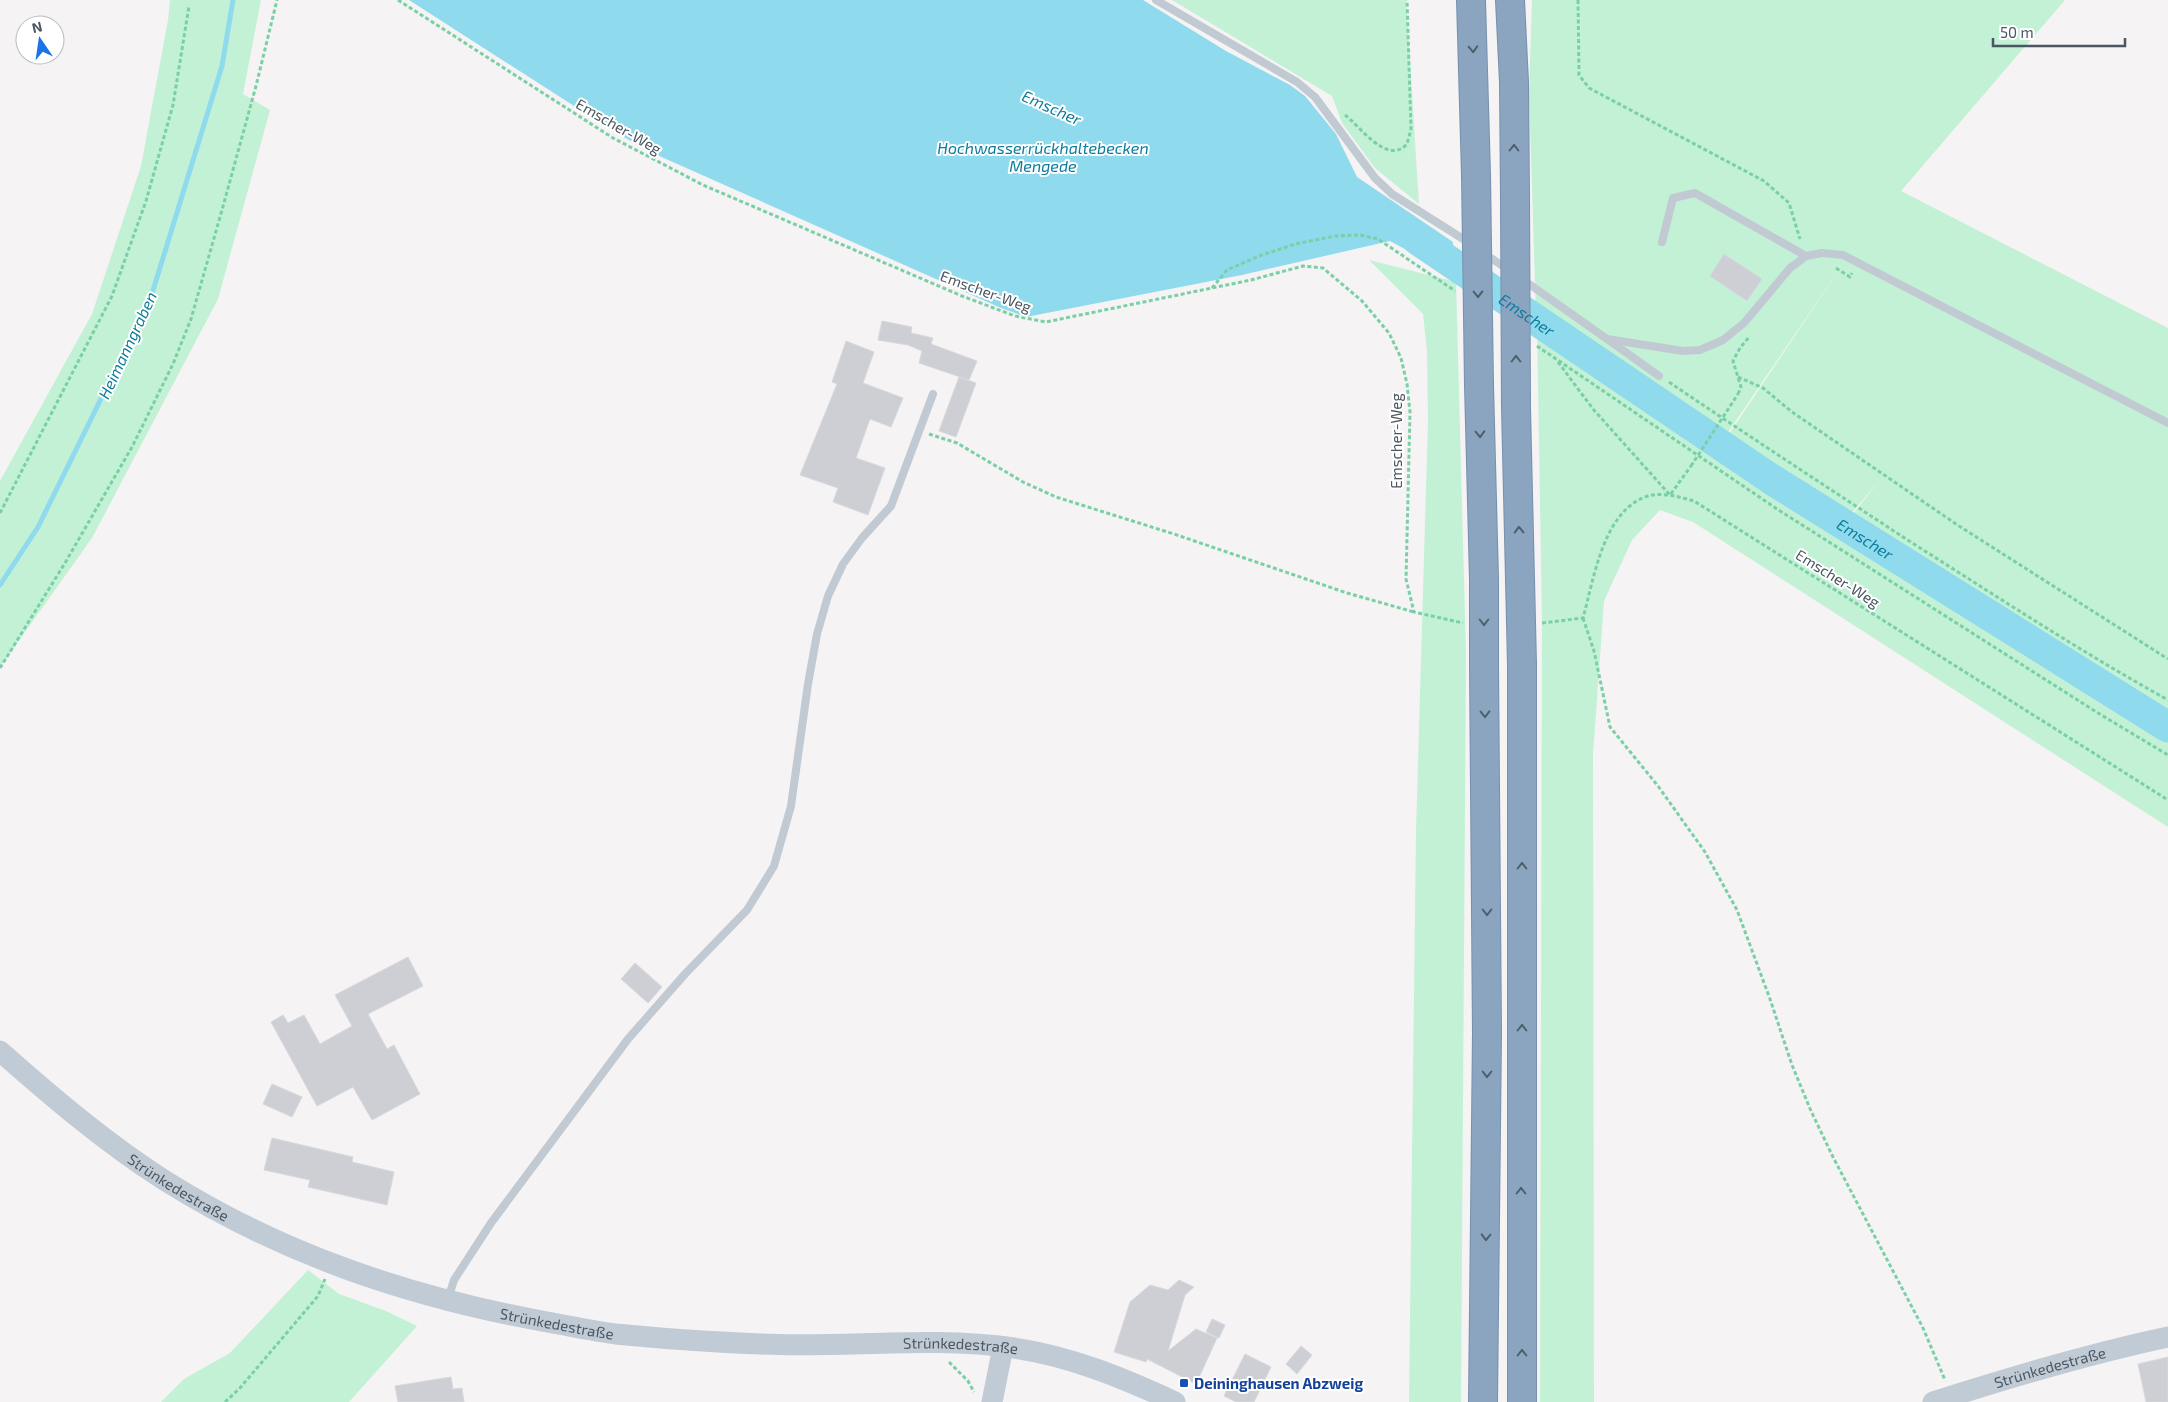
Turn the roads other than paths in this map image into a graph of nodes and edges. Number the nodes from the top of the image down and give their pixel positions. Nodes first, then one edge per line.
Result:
1 (1156, 0) edge
2 (1471, 0) edge
3 (1510, 0) edge
4 (1662, 242) dead end
5 (1806, 256) junction
6 (1607, 339) junction
7 (1659, 376) road end
8 (933, 394) dead end
9 (2168, 423) edge
10 (0, 1051) edge
11 (447, 1300) junction
12 (2168, 1337) edge
13 (1003, 1346) junction
14 (984, 1400) edge
15 (1941, 1400) edge
16 (1175, 1402) edge
17 (1483, 1402) edge
18 (1522, 1402) edge

1 - 6 lane
2 -> 17 highway, bridge
18 -> 3 highway, bridge
4 - 5 lane
5 - 6 lane
5 - 9 lane
6 - 7 lane
8 - 11 lane
10 - 11 main road, Strünkedestraße
11 - 13 main road, Strünkedestraße
12 - 15 main road, Strünkedestraße
13 - 14 main road
13 - 16 main road, Strünkedestraße

